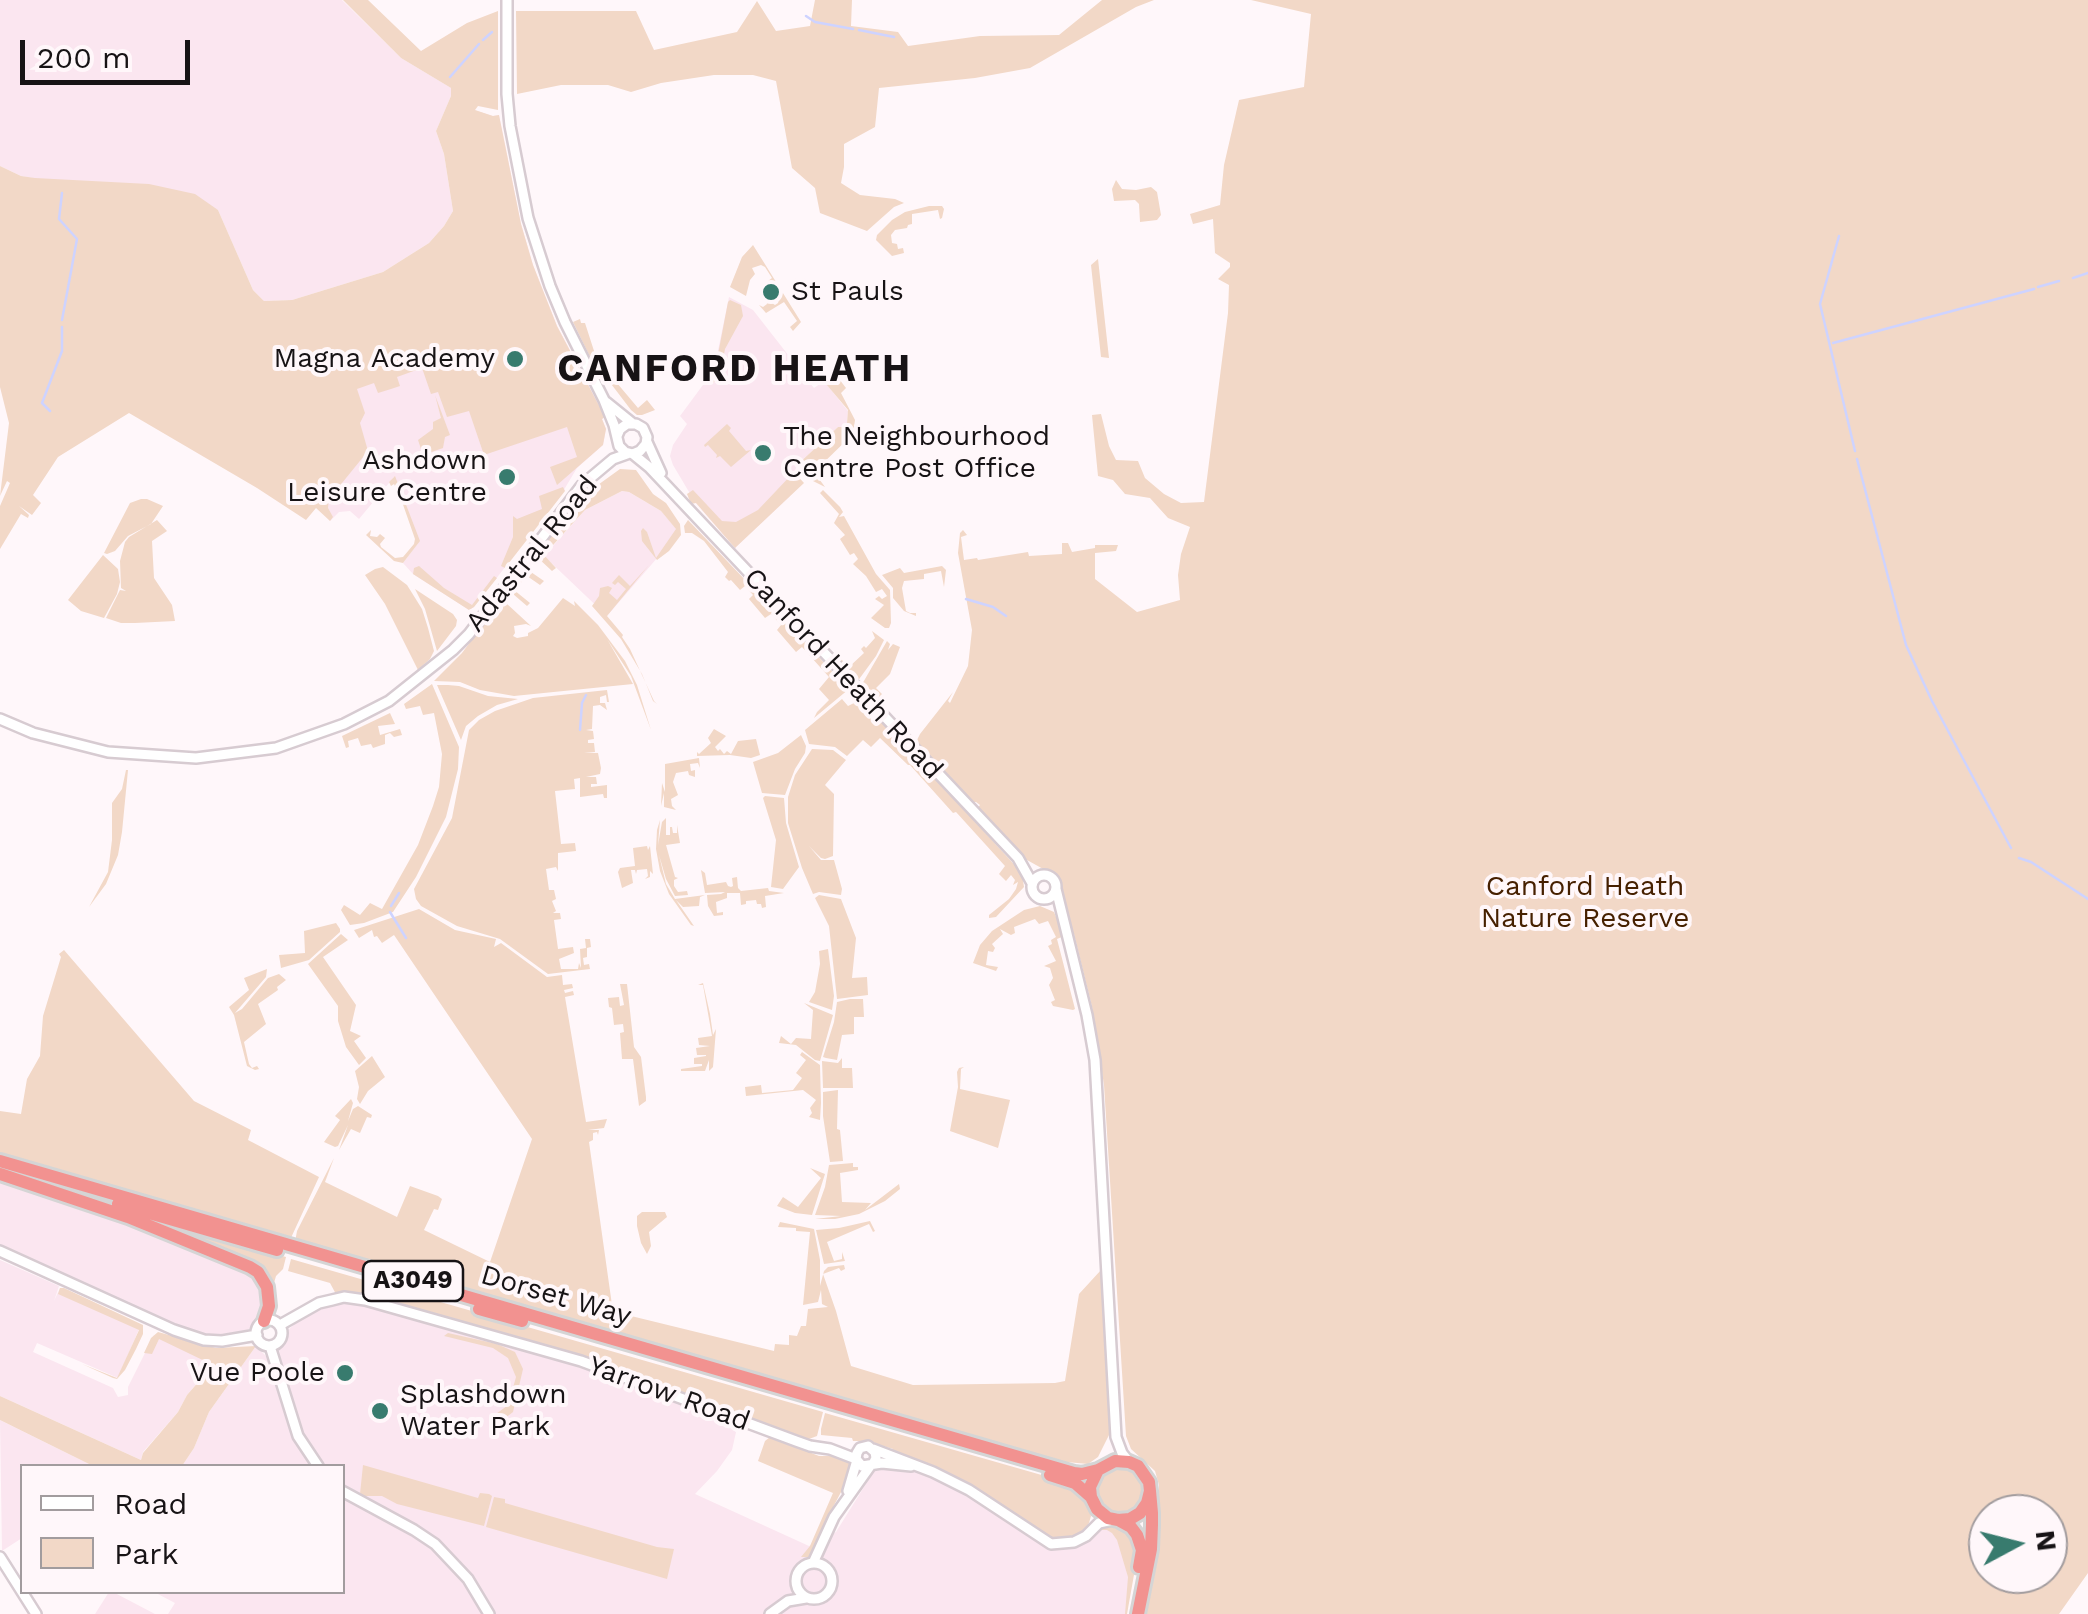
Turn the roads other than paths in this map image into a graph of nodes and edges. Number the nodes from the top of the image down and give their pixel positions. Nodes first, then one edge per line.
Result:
1 (507, 0) edge
2 (604, 400) junction
3 (632, 423) junction
4 (617, 439) junction
5 (647, 440) junction
6 (632, 454) junction
7 (669, 489) junction
8 (526, 555) junction
9 (439, 662) junction
10 (0, 720) edge
11 (1018, 858) junction
12 (1045, 874) junction
13 (1032, 883) junction
14 (1056, 889) junction
15 (1044, 899) junction
16 (1069, 942) junction
17 (0, 1161) edge
18 (0, 1172) edge
19 (0, 1251) edge
20 (264, 1321) junction
21 (280, 1325) junction
22 (257, 1335) junction
23 (270, 1346) junction
24 (1116, 1437) junction
25 (830, 1448) junction
26 (868, 1448) junction
27 (856, 1459) junction
28 (1129, 1462) junction
29 (317, 1464) edge
30 (872, 1464) junction
31 (919, 1467) junction
32 (1100, 1469) junction
33 (1150, 1491) junction
34 (345, 1493) edge
35 (846, 1498) junction
36 (1092, 1500) junction
37 (1116, 1520) junction
38 (1090, 1530) junction
39 (823, 1543) junction
40 (0, 1557) edge
41 (813, 1564) junction
42 (828, 1571) junction
43 (796, 1585) junction
44 (20, 1589) edge
45 (806, 1598) junction
46 (788, 1601) junction
47 (489, 1614) edge
48 (770, 1614) edge
49 (1130, 1614) edge
50 (1138, 1614) edge

1 - 2 street
2 - 3 street
2 - 4 street
3 - 4 street
3 - 5 street
4 - 6 street
4 - 8 street, Adastral Road
5 - 6 street
5 - 7 street, Canford Heath Road
6 - 7 street, Canford Heath Road
6 - 8 street, Adastral Road
7 - 11 street, Canford Heath Road
8 - 9 street, Adastral Road
8 - 9 street, Adastral Road
9 - 10 street, Adastral Road
11 - 12 street, Canford Heath Road
11 - 13 street, Canford Heath Road
12 - 13 street
12 - 14 street
13 - 15 street
14 - 15 street
14 - 16 street
15 - 16 street
16 - 24 street
17 - 32 highway, Dorset Way / A3049
18 - 20 highway
18 - 36 highway, Dorset Way / A3049
19 - 22 street
20 - 21 street
20 - 22 street
21 - 23 street
21 - 25 street, Yarrow Road
22 - 23 street
23 - 29 street
24 - 28 street
24 - 32 street
25 - 26 street, Yarrow Road
25 - 27 street, Yarrow Road
26 - 27 street
26 - 30 street
26 - 31 street, Yarrow Road
27 - 30 street
27 - 35 street
28 - 32 highway, A3049
28 - 33 highway
30 - 31 street, Yarrow Road
30 - 35 street
31 - 38 street, Yarrow Road
32 - 36 highway
33 - 37 highway
33 - 50 highway
34 - 47 street
35 - 39 street
36 - 37 highway, A3049
36 - 38 street
37 - 38 street, Yarrow Road
37 - 49 highway, A3049
39 - 41 street
39 - 42 street
40 - 44 street
41 - 42 street
41 - 43 street
42 - 45 street
43 - 45 street
43 - 46 street
45 - 46 street
46 - 48 street

